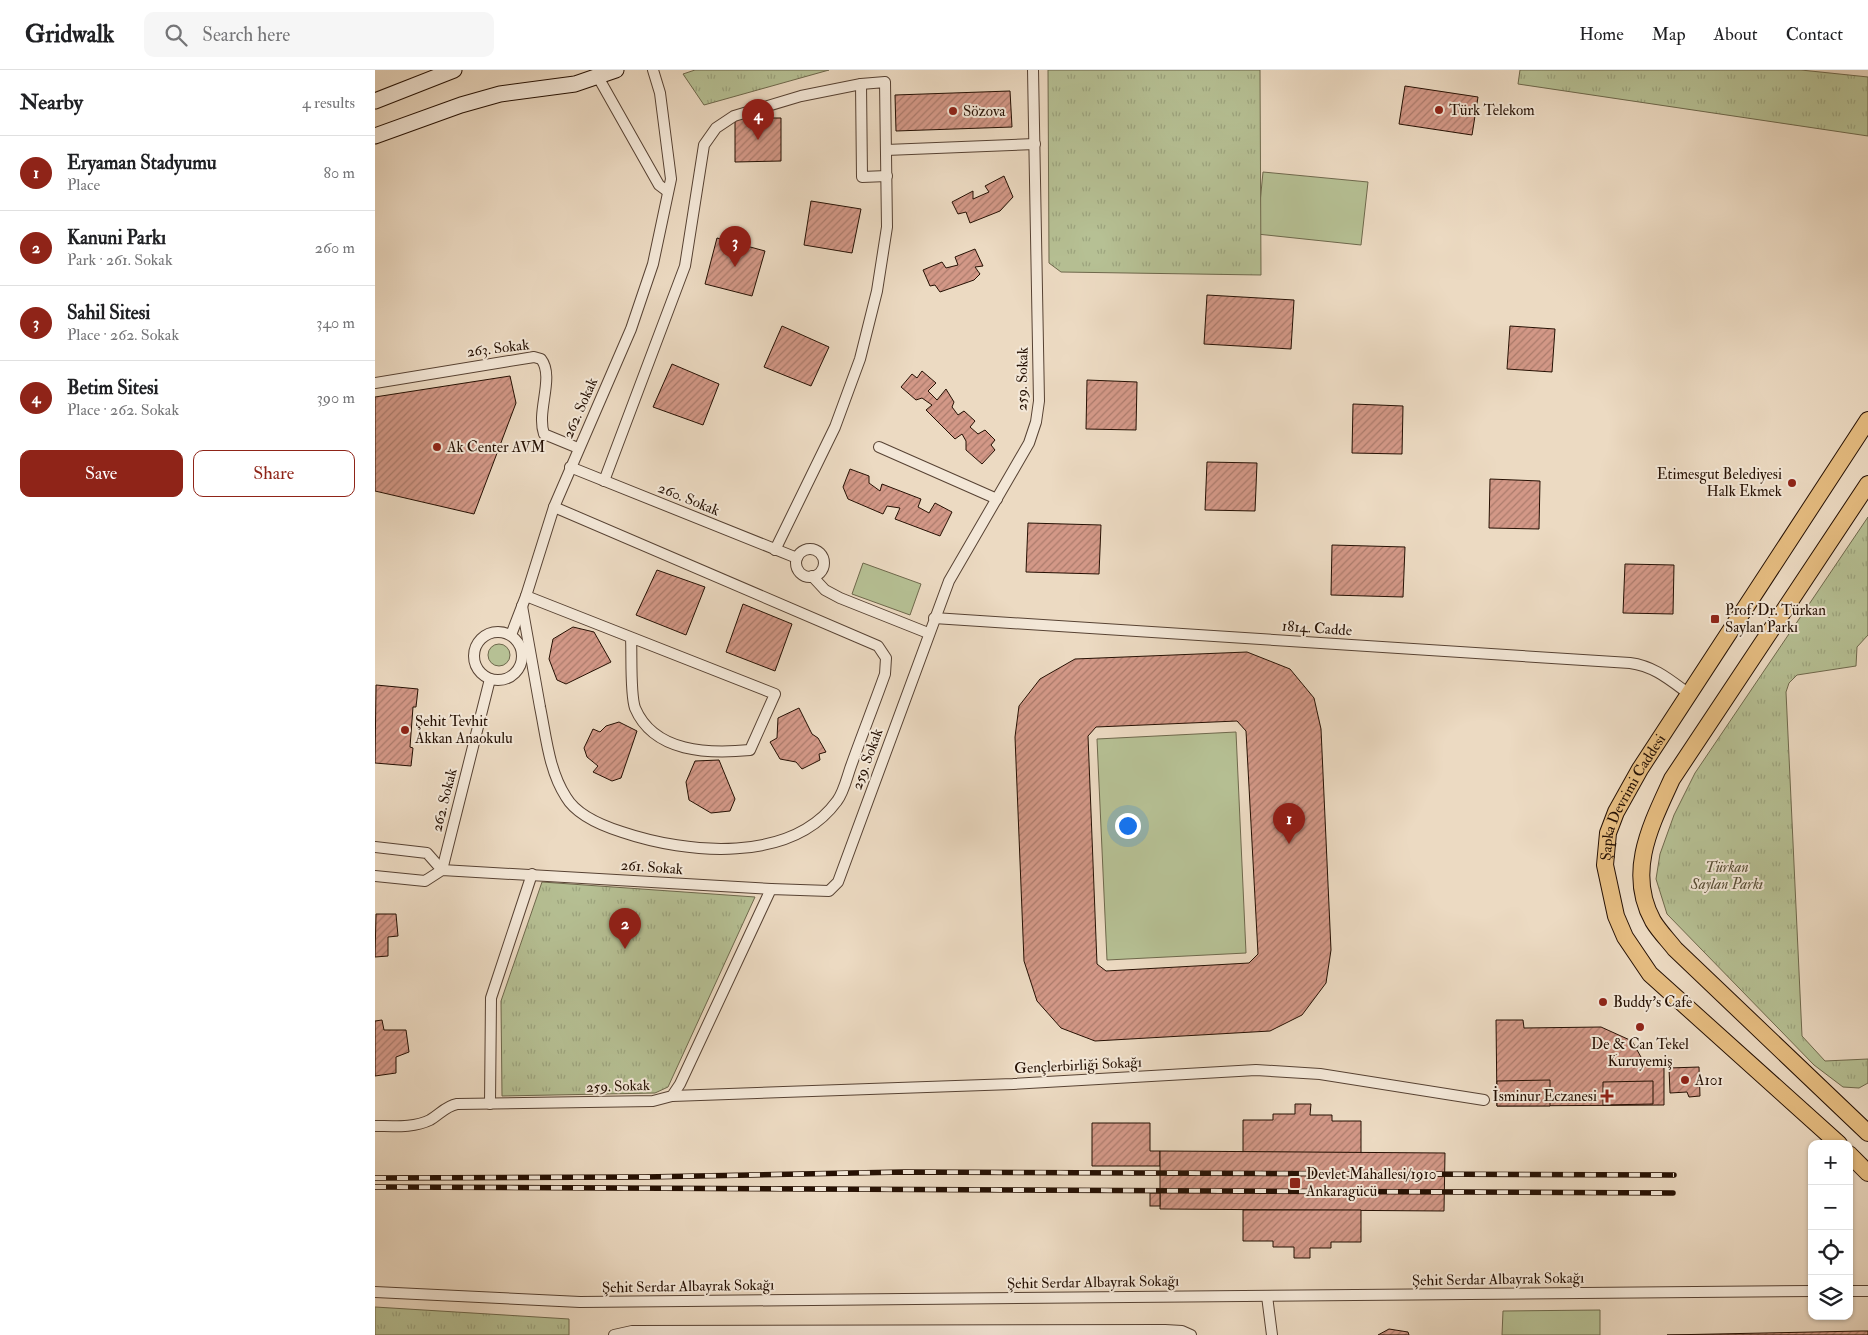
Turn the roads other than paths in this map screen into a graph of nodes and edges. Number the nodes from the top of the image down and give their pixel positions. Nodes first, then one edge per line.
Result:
1 (454, 70) edge
2 (616, 70) edge
3 (653, 70) edge
4 (1033, 70) edge
5 (592, 73) edge
6 (861, 84) junction
7 (375, 101) edge
8 (375, 136) edge
9 (1035, 144) junction
10 (886, 150) junction
11 (887, 176) junction
12 (667, 191) junction
13 (375, 383) edge
14 (1868, 420) edge
15 (879, 447) dead end
16 (578, 448) junction
17 (570, 467) junction
18 (604, 481) junction
19 (1868, 484) edge
20 (997, 499) junction
21 (554, 506) junction
22 (775, 550) junction
23 (797, 558) junction
24 (812, 576) junction
25 (526, 596) junction
26 (522, 606) junction
27 (934, 618) junction
28 (929, 632) junction
29 (511, 635) junction
30 (631, 638) junction
31 (490, 679) junction
32 (1689, 694) junction
33 (375, 847) edge
34 (442, 870) junction
35 (532, 874) junction
36 (375, 876) edge
37 (771, 889) junction
38 (672, 1096) junction
39 (1484, 1100) dead end
40 (490, 1104) junction
41 (1865, 1125) edge
42 (375, 1126) edge
43 (1835, 1140) edge
44 (1848, 1140) edge
45 (1853, 1158) edge
46 (1868, 1173) edge
47 (1808, 1291) edge
48 (1853, 1291) edge
49 (1868, 1291) edge
50 (375, 1292) edge
51 (1267, 1296) junction
52 (614, 1335) edge
53 (1191, 1335) edge
54 (1272, 1335) edge

1 - 7 main road
2 - 5 main road
3 - 12 street, 262. Sokak
4 - 9 street, 259. Sokak
5 - 8 main road
5 - 12 street
6 - 10 street
6 - 11 street
6 - 18 street
9 - 10 street
9 - 20 street, 259. Sokak
10 - 11 street
11 - 22 street
12 - 16 street, 262. Sokak
13 - 16 street, 263. Sokak
14 - 32 main road, Şapka Devrimi Caddesi
15 - 20 street
16 - 17 street, 262. Sokak
17 - 18 street, 260. Sokak
17 - 21 street, 262. Sokak
18 - 22 street, 260. Sokak
19 - 41 main road, Şapka Devrimi Caddesi
20 - 27 street, 259. Sokak
21 - 25 street, 262. Sokak
21 - 26 street
22 - 23 street, 260. Sokak
23 - 24 street
23 - 24 street
24 - 28 street
25 - 26 street, 262. Sokak
25 - 30 street
26 - 29 street, 262. Sokak
27 - 28 street, 259. Sokak
27 - 32 street, 1814. Cadde
28 - 37 street, 259. Sokak
29 - 31 street
29 - 31 street
30 - 30 street
31 - 34 street, 262. Sokak
32 - 43 main road, Şapka Devrimi Caddesi
33 - 34 street
34 - 35 street, 261. Sokak
34 - 36 street, 261. Sokak
35 - 37 street, 261. Sokak
35 - 40 street
37 - 38 street, 259. Sokak
38 - 39 street, Gençlerbirliği Sokağı
38 - 40 street, 259. Sokak
40 - 42 street, 259. Sokak
41 - 44 main road, Şapka Devrimi Caddesi
45 - 46 main road
47 - 51 street, Şehit Serdar Albayrak Sokağı
48 - 49 street
50 - 51 street, Şehit Serdar Albayrak Sokağı
51 - 54 street
52 - 53 street

